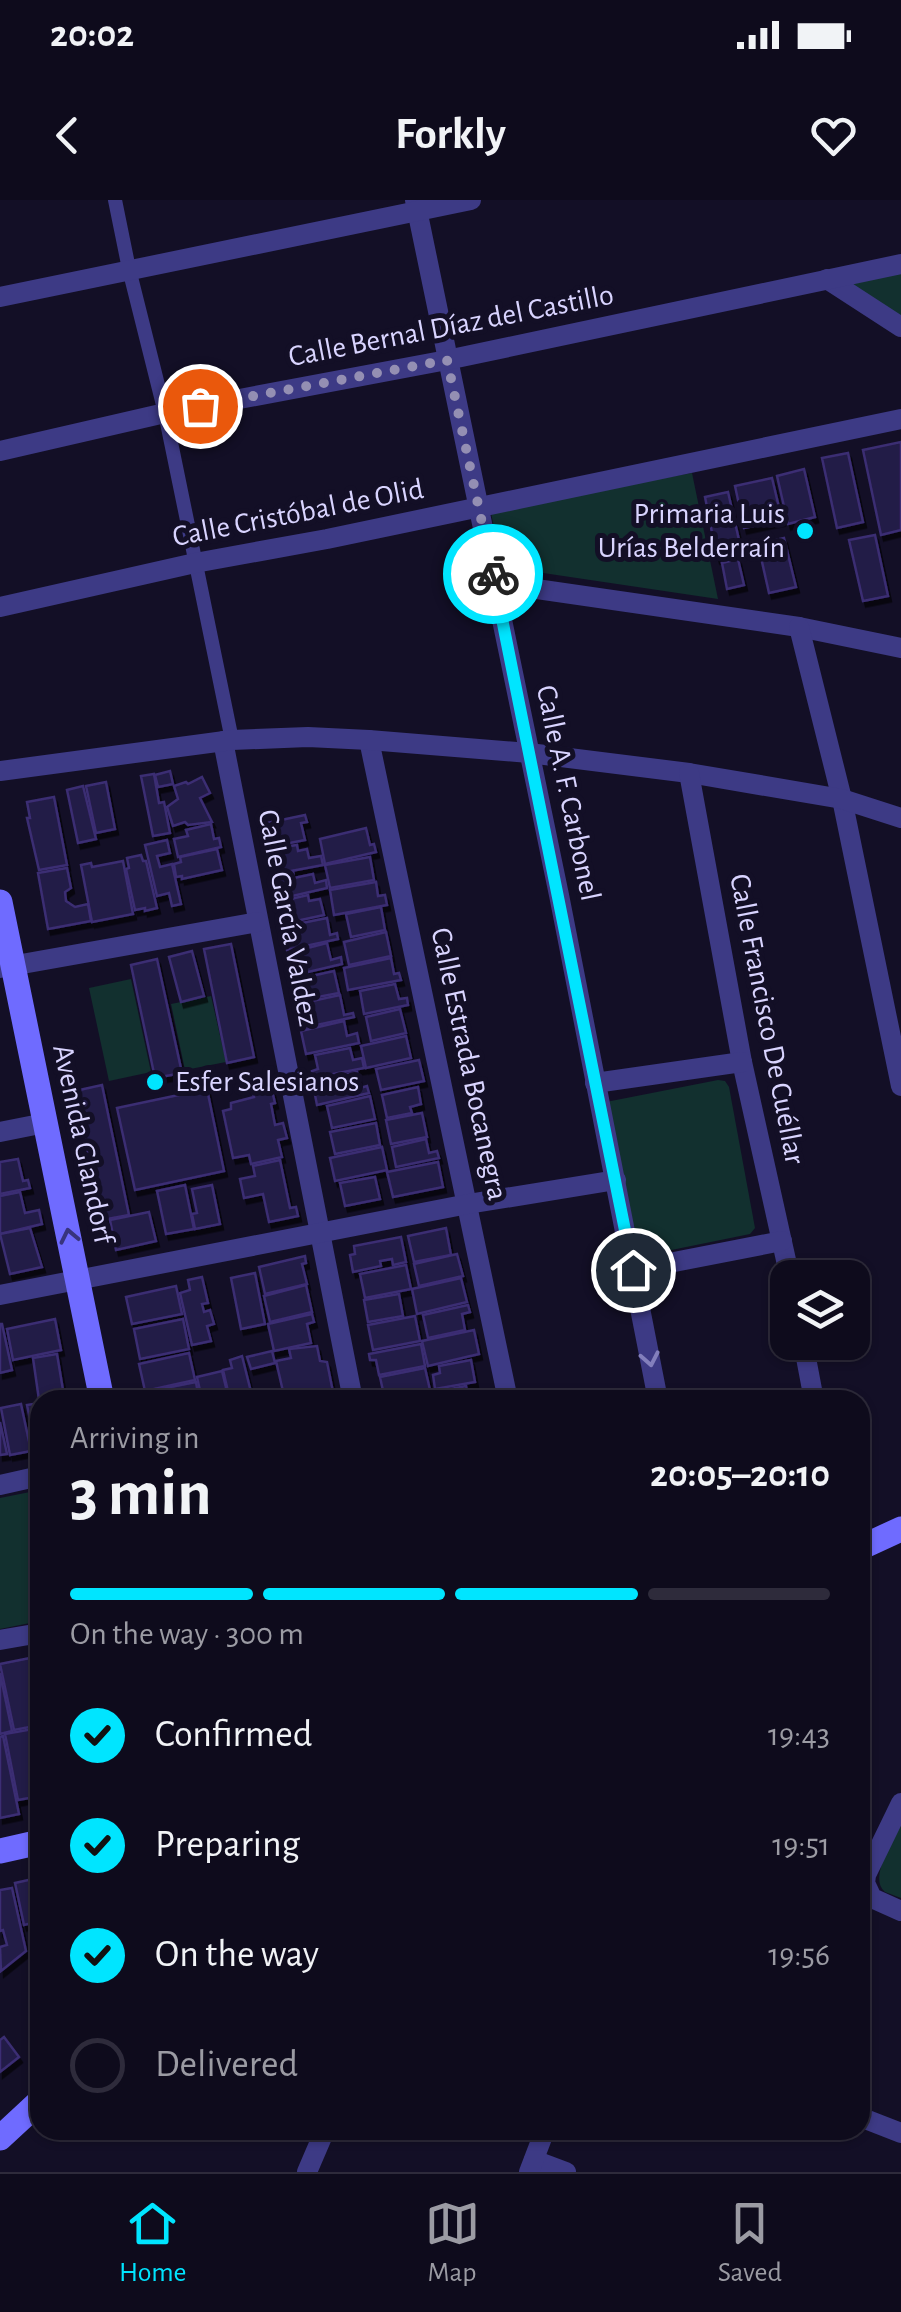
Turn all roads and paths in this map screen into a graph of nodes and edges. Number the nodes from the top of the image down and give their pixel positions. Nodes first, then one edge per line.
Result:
1 (115, 200) edge
2 (471, 200) edge
3 (416, 206) edge
4 (901, 264) edge
5 (129, 269) junction
6 (827, 279) junction
7 (0, 297) edge
8 (901, 327) edge
9 (447, 360) junction
10 (165, 413) junction
11 (901, 420) edge
12 (0, 451) edge
13 (479, 508) junction
14 (196, 563) junction
15 (495, 583) junction
16 (0, 607) edge
17 (799, 627) junction
18 (901, 648) edge
19 (369, 740) junction
20 (227, 741) junction
21 (529, 753) junction
22 (0, 771) edge
23 (689, 772) junction
24 (842, 799) junction
25 (901, 818) edge
26 (0, 902) edge
27 (258, 922) junction
28 (6, 967) edge
29 (742, 1062) junction
30 (596, 1083) junction
31 (901, 1086) edge
32 (46, 1123) junction
33 (0, 1132) edge
34 (616, 1180) junction
35 (468, 1204) junction
36 (320, 1232) junction
37 (782, 1241) junction
38 (786, 1260) edge
39 (633, 1270) junction
40 (78, 1279) junction
41 (0, 1295) edge
42 (806, 1360) edge
43 (100, 1390) edge
44 (351, 1390) edge
45 (506, 1390) edge
46 (656, 1390) edge
47 (812, 1390) edge
48 (30, 1478) edge
49 (0, 1485) edge
50 (901, 1529) edge
51 (870, 1543) edge
52 (30, 1635) edge
53 (0, 1640) edge
54 (901, 1803) edge
55 (30, 1844) edge
56 (0, 1851) edge
57 (870, 1867) edge
58 (870, 1893) edge
59 (901, 1911) edge
60 (30, 2110) edge
61 (870, 2120) edge
62 (901, 2133) edge
63 (0, 2138) edge
64 (321, 2140) edge
65 (542, 2140) edge
66 (531, 2166) edge
67 (307, 2172) edge
68 (566, 2172) edge

1 - 5 street, Calle García Valdez
2 - 3 street
3 - 5 street
3 - 9 street, Calle A. F. Carbonel
4 - 6 street, Calle Bernal Díaz del Castillo
5 - 7 street
5 - 10 street, Calle García Valdez
6 - 8 street
6 - 9 street, Calle Bernal Díaz del Castillo
9 - 10 street, Calle Bernal Díaz del Castillo
9 - 13 street, Calle A. F. Carbonel
10 - 12 street, Calle Bernal Díaz del Castillo
10 - 14 street, Calle García Valdez
11 - 13 street, Calle Cristóbal de Olid
13 - 14 street, Calle Cristóbal de Olid
13 - 15 street, Calle A. F. Carbonel
14 - 16 street, Calle Cristóbal de Olid
14 - 20 street, Calle García Valdez
15 - 17 street
15 - 21 street, Calle A. F. Carbonel
17 - 18 street
17 - 24 street
19 - 20 street
19 - 21 street
19 - 35 street, Calle Estrada Bocanegra
20 - 22 street
20 - 27 street, Calle García Valdez
21 - 23 street
21 - 30 street, Calle A. F. Carbonel
23 - 24 street
23 - 29 street, Calle Francisco De Cuéllar
24 - 25 street
24 - 31 street
26 - 28 main road, Avenida Glandorf
27 - 28 street
27 - 36 street, Calle García Valdez
28 - 32 main road, Avenida Glandorf
29 - 30 street
29 - 37 street, Calle Francisco De Cuéllar
30 - 34 street, Calle A. F. Carbonel
32 - 33 street
40 -> 32 main road, Avenida Glandorf
34 - 35 street
34 - 39 street, Calle A. F. Carbonel
35 - 36 street
35 - 45 street, Calle Estrada Bocanegra
36 - 40 street
36 - 44 street, Calle García Valdez
37 - 38 street, Calle Francisco De Cuéllar
37 - 39 street
39 -> 46 street, Calle A. F. Carbonel
40 - 41 street
40 - 43 main road, Avenida Glandorf
42 - 47 street
48 - 49 street
50 - 51 main road
52 - 53 street
54 - 57 street
55 - 56 main road
58 - 59 street
60 - 63 main road
61 - 62 street
64 - 67 street
65 - 66 street
66 - 68 street

